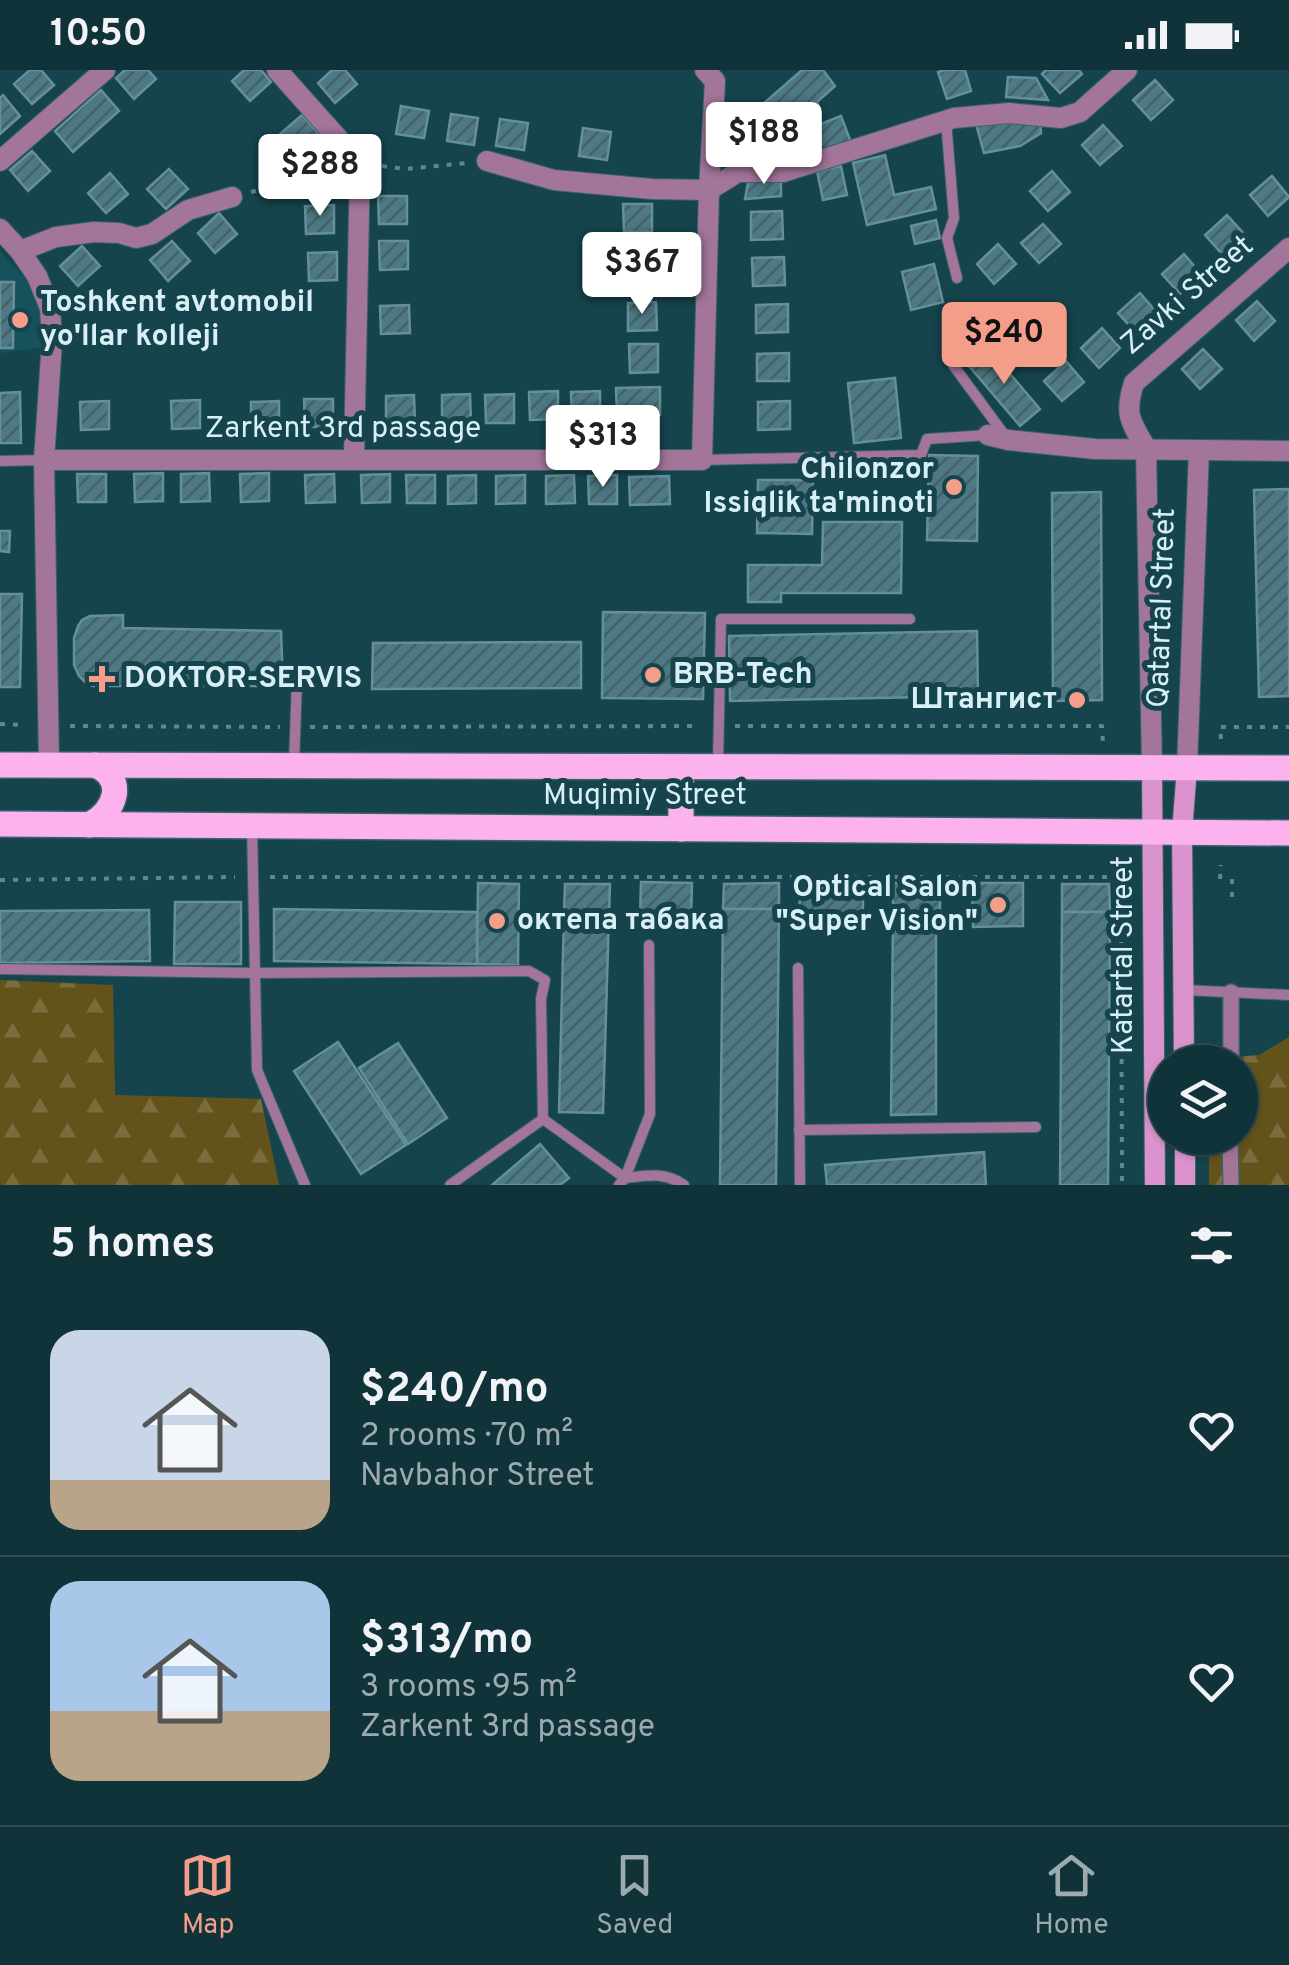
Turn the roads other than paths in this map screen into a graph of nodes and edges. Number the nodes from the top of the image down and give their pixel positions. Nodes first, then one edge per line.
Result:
1 (105, 70) edge
2 (277, 70) edge
3 (1126, 70) edge
4 (716, 74) edge
5 (946, 120) junction
6 (486, 161) dead end
7 (0, 162) edge
8 (708, 190) junction
9 (232, 197) dead end
10 (0, 229) edge
11 (1289, 248) edge
12 (20, 250) junction
13 (956, 278) dead end
14 (953, 365) dead end
15 (998, 437) junction
16 (1146, 448) junction
17 (1199, 450) junction
18 (1289, 451) edge
19 (354, 458) junction
20 (44, 460) junction
21 (702, 460) junction
22 (0, 461) edge
23 (910, 619) dead end
24 (297, 678) dead end
25 (0, 765) edge
26 (49, 765) junction
27 (94, 765) junction
28 (294, 766) junction
29 (681, 767) junction
30 (718, 767) junction
31 (1152, 768) junction
32 (1187, 768) junction
33 (1289, 768) edge
34 (0, 824) edge
35 (89, 824) junction
36 (252, 826) junction
37 (680, 829) junction
38 (1154, 832) junction
39 (1182, 832) junction
40 (1289, 833) edge
41 (649, 945) dead end
42 (798, 968) dead end
43 (0, 970) edge
44 (256, 973) junction
45 (1183, 990) junction
46 (1231, 992) junction
47 (1289, 995) edge
48 (1184, 1045) edge
49 (1231, 1045) edge
50 (543, 1118) junction
51 (1036, 1127) dead end
52 (799, 1130) junction
53 (1184, 1155) edge
54 (1230, 1155) edge
55 (622, 1182) edge
56 (305, 1185) edge
57 (450, 1185) edge
58 (684, 1185) edge
59 (800, 1185) edge
60 (1155, 1185) edge
61 (1185, 1185) edge
62 (1231, 1185) edge

1 - 7 street
2 - 19 street
3 - 5 street
4 - 8 street
5 - 8 street
5 - 13 lane
6 - 8 street
8 - 21 street
9 - 12 street
10 - 12 street
11 - 16 street, Zavki Street
12 - 20 street
14 - 15 lane
15 - 16 street
15 - 21 lane
16 - 17 street
16 - 31 street, Katartal Street
17 - 18 street
17 - 32 street, Qatartal Street
19 - 20 street, Zarkent 3rd passage
19 - 21 street, Zarkent 3rd passage
20 - 22 lane
20 - 26 street
23 - 30 lane
24 - 28 lane
25 - 26 main road, Muqimiy Street
26 - 27 main road, Muqimiy Street
27 - 28 main road, Muqimiy Street
27 - 35 main road
28 - 29 main road, Muqimiy Street
29 - 30 main road, Muqimiy Street
29 - 37 main road
30 - 31 main road, Muqimiy Street
31 - 32 main road, Muqimiy Street
31 - 38 main road, Katartal Street
31 - 39 main road
32 - 33 main road, Muqimiy Street
32 - 39 main road, Katartal Street
34 - 35 main road, Muqimiy Street
35 - 36 main road, Muqimiy Street
36 - 37 main road, Muqimiy Street
36 - 44 lane
37 - 38 main road, Muqimiy Street
38 - 39 main road, Muqimiy Street
38 - 60 main road, Katartal Street
39 - 40 main road, Muqimiy Street
39 - 45 main road, Katartal Street
41 - 55 lane
42 - 52 lane
43 - 44 lane
44 - 50 lane
44 - 56 lane
45 - 46 lane
45 - 48 main road, Katartal Street
46 - 47 lane
46 - 49 street
50 - 55 lane
50 - 57 lane
51 - 52 lane
52 - 59 lane
53 - 61 main road
54 - 62 street
55 - 58 lane

